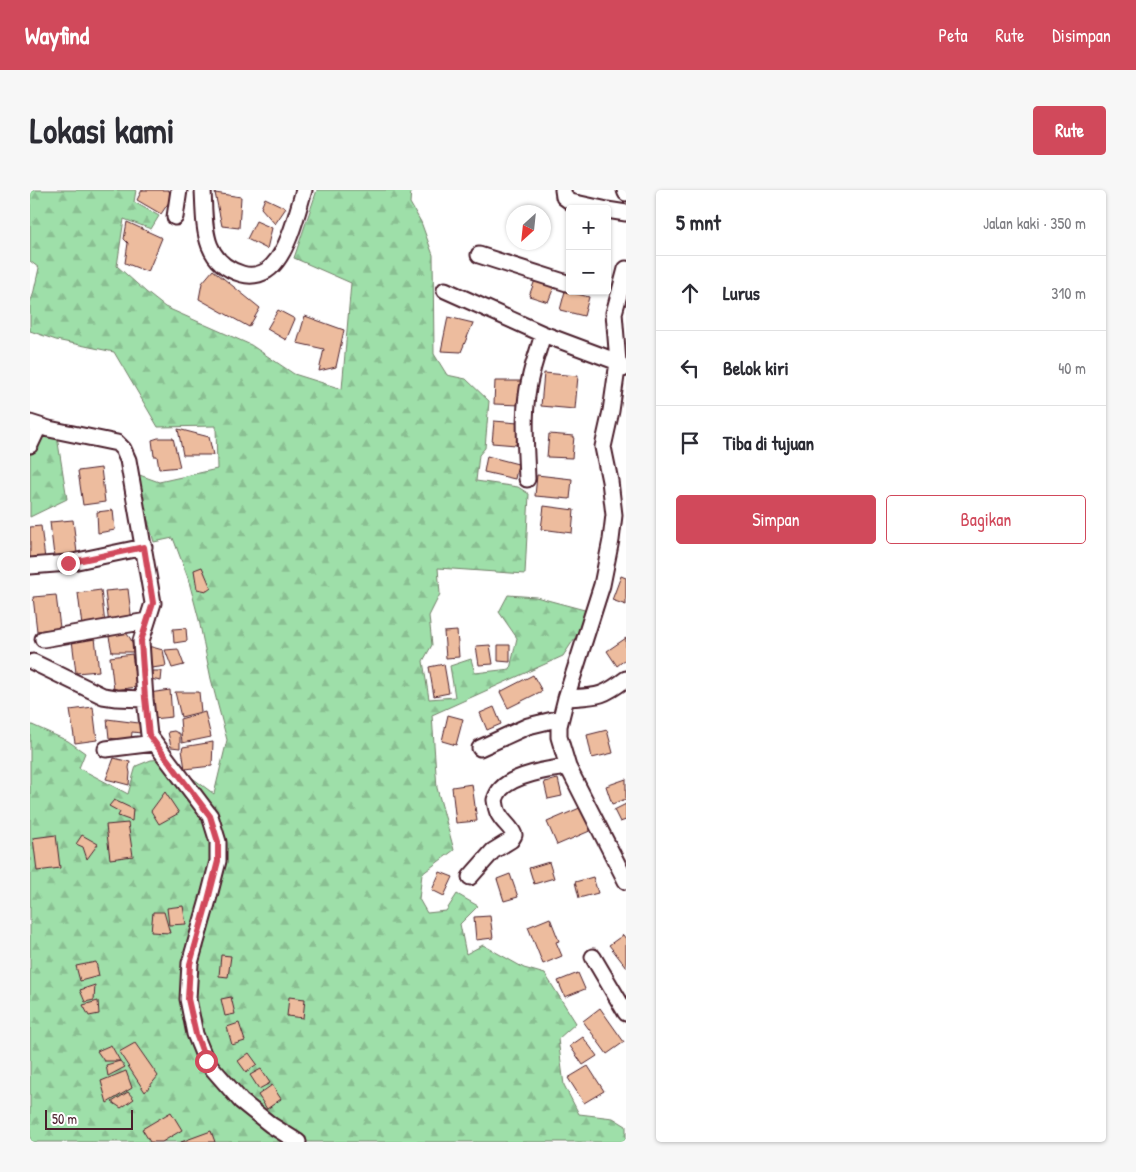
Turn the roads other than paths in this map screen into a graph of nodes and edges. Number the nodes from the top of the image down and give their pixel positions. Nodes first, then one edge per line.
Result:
1 (179, 190) edge
2 (203, 190) edge
3 (304, 190) edge
4 (563, 190) edge
5 (585, 205) edge
6 (611, 211) edge
7 (626, 213) edge
8 (175, 217) dead end
9 (479, 255) dead end
10 (626, 269) edge
11 (566, 283) edge
12 (445, 290) dead end
13 (612, 293) edge
14 (620, 314) edge
15 (543, 334) junction
16 (622, 367) edge
17 (35, 424) edge
18 (30, 445) edge
19 (527, 479) dead end
20 (144, 547) junction
21 (30, 566) edge
22 (147, 622) junction
23 (43, 639) dead end
24 (33, 662) dead end
25 (626, 679) edge
26 (145, 698) junction
27 (566, 698) junction
28 (562, 718) junction
29 (154, 743) junction
30 (480, 748) dead end
31 (106, 750) dead end
32 (568, 767) junction
33 (470, 877) dead end
34 (626, 881) edge
35 (593, 957) dead end
36 (626, 1013) edge
37 (298, 1142) edge

1 - 8 street
2 - 3 street
4 - 5 street
6 - 7 street
9 - 11 street
10 - 13 street
12 - 15 street
13 - 14 street
14 - 16 street
15 - 16 street
15 - 19 street
16 - 27 street
17 - 18 street
17 - 20 street
20 - 21 street
20 - 22 street
22 - 23 street
22 - 26 street
24 - 26 street
25 - 27 street
26 - 29 street
27 - 28 street
28 - 30 street
28 - 32 street
29 - 31 street
29 - 37 street
32 - 33 street
32 - 34 street
35 - 36 street

